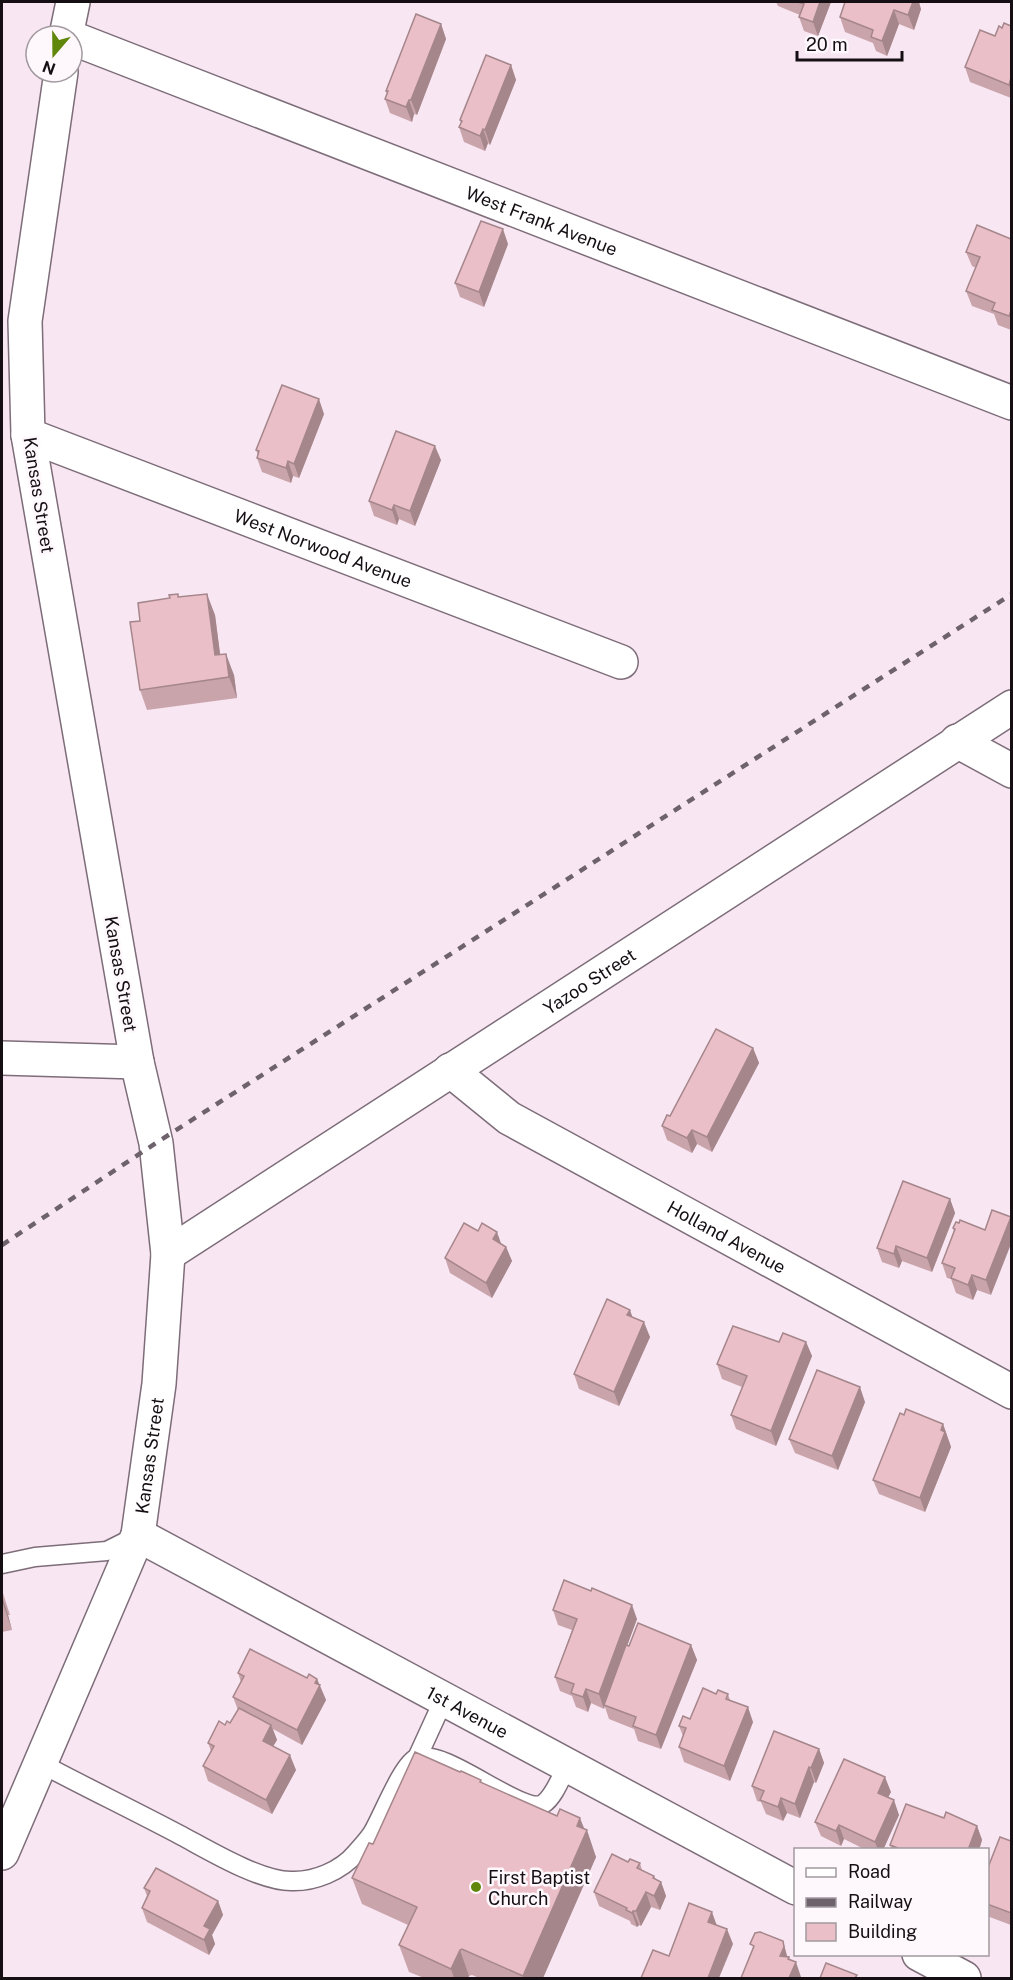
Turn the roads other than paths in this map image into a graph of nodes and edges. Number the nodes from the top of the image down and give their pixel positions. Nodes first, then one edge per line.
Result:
1 (73, 2) edge
2 (69, 24) edge
3 (84, 43) edge
4 (59, 84) edge
5 (1011, 403) edge
6 (28, 435) junction
7 (621, 662) dead end
8 (1011, 706) edge
9 (957, 741) junction
10 (1011, 771) edge
11 (2, 1058) edge
12 (136, 1062) junction
13 (450, 1070) junction
14 (168, 1254) junction
15 (1011, 1392) edge
16 (138, 1535) junction
17 (2, 1564) edge
18 (444, 1699) junction
19 (417, 1758) junction
20 (40, 1763) junction
21 (567, 1766) junction
22 (5, 1836) edge
23 (794, 1887) edge
24 (923, 1956) edge
25 (964, 1978) edge

1 - 2 street
3 - 5 street, West Frank Avenue
4 - 6 street, Kansas Street
6 - 7 street, West Norwood Avenue
6 - 12 street, Kansas Street
8 - 9 street, Yazoo Street
9 - 10 street
9 - 13 street, Yazoo Street
11 - 12 street
12 - 14 street, Kansas Street
13 - 14 street, Yazoo Street
13 - 15 street, Holland Avenue
14 - 16 street, Kansas Street
16 - 17 lane
16 - 18 street, 1st Avenue
16 - 20 street, Kansas Street
18 - 19 lane
18 - 21 street, 1st Avenue
19 - 20 lane
19 - 21 lane
20 - 22 street, Kansas Street
21 - 23 street, 1st Avenue
24 - 25 street

